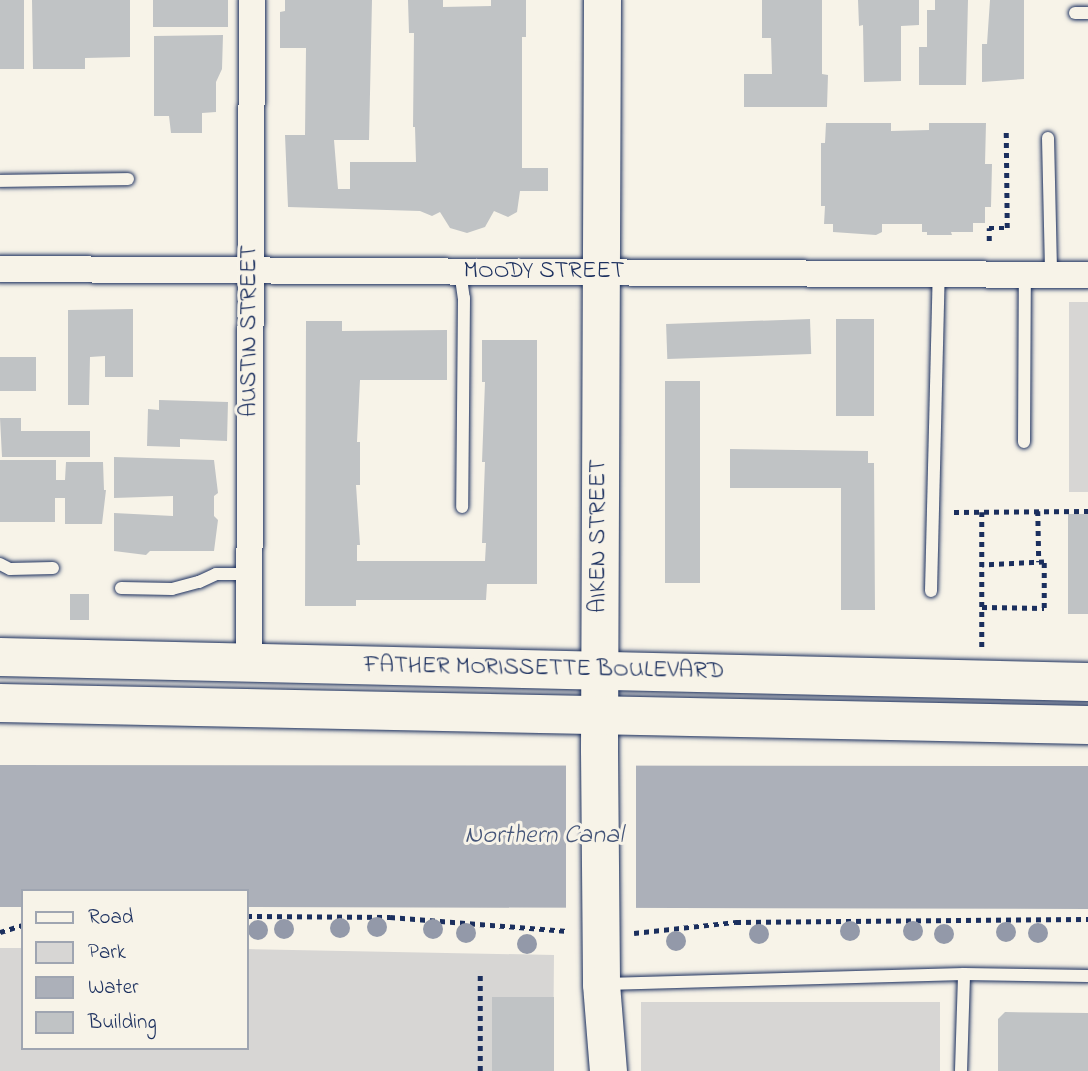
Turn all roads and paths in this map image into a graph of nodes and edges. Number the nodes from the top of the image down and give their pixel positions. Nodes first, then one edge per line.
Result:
1 (252, 0) edge
2 (602, 0) edge
3 (1006, 131) dead end
4 (1048, 138) dead end
5 (128, 179) dead end
6 (0, 181) edge
7 (989, 241) dead end
8 (0, 269) edge
9 (251, 270) junction
10 (460, 271) junction
11 (601, 272) junction
12 (939, 274) junction
13 (1024, 274) junction
14 (1051, 275) junction
15 (1088, 275) edge
16 (1024, 442) dead end
17 (462, 507) dead end
18 (1038, 511) junction
19 (1088, 511) edge
20 (933, 512) junction
21 (982, 512) junction
22 (1039, 562) junction
23 (0, 564) edge
24 (982, 565) junction
25 (53, 568) dead end
26 (249, 574) junction
27 (121, 588) dead end
28 (931, 591) dead end
29 (982, 607) junction
30 (982, 648) dead end
31 (0, 657) edge
32 (249, 661) junction
33 (599, 670) junction
34 (1088, 682) edge
35 (0, 703) edge
36 (599, 715) junction
37 (1088, 725) edge
38 (248, 916) edge
39 (1088, 919) edge
40 (21, 926) edge
41 (601, 927) junction
42 (0, 932) edge
43 (480, 974) dead end
44 (964, 974) junction
45 (1088, 976) edge
46 (601, 984) junction
47 (480, 1071) edge
48 (608, 1071) edge
49 (961, 1071) edge

1 - 9 street, AUSTIN STREET
2 - 11 main road, AIKEN STREET
3 - 7 path
4 - 14 lane
5 - 6 lane
8 - 9 street, MOODY STREET
9 - 10 street, MOODY STREET
9 - 26 street, AUSTIN STREET
10 - 11 street, MOODY STREET
10 - 17 lane
11 - 12 street, MOODY STREET
11 - 33 main road, AIKEN STREET
12 - 13 street, MOODY STREET
12 - 20 lane
13 - 14 street, MOODY STREET
13 - 16 lane
14 - 15 street, MOODY STREET
18 - 19 path
18 - 21 path
18 - 22 path
20 - 21 path
20 - 28 lane
21 - 24 path
22 - 24 path
22 - 29 path
23 - 25 lane
24 - 29 path
26 - 27 lane
26 - 32 street, AUSTIN STREET
29 - 30 path
31 - 32 main road, FATHER MORISSETTE BOULEVARD
32 - 33 main road, FATHER MORISSETTE BOULEVARD
33 - 34 main road, FATHER MORISSETTE BOULEVARD
33 - 36 main road, AIKEN STREET
35 - 36 main road, FATHER MORISSETTE BOULEVARD
36 - 37 main road, FATHER MORISSETTE BOULEVARD
36 - 41 main road, AIKEN STREET
38 - 41 path
39 - 41 path
40 - 42 path
41 - 46 main road, AIKEN STREET
43 - 47 path
44 - 45 lane
44 - 46 lane
44 - 49 lane
46 - 48 main road, AIKEN STREET

